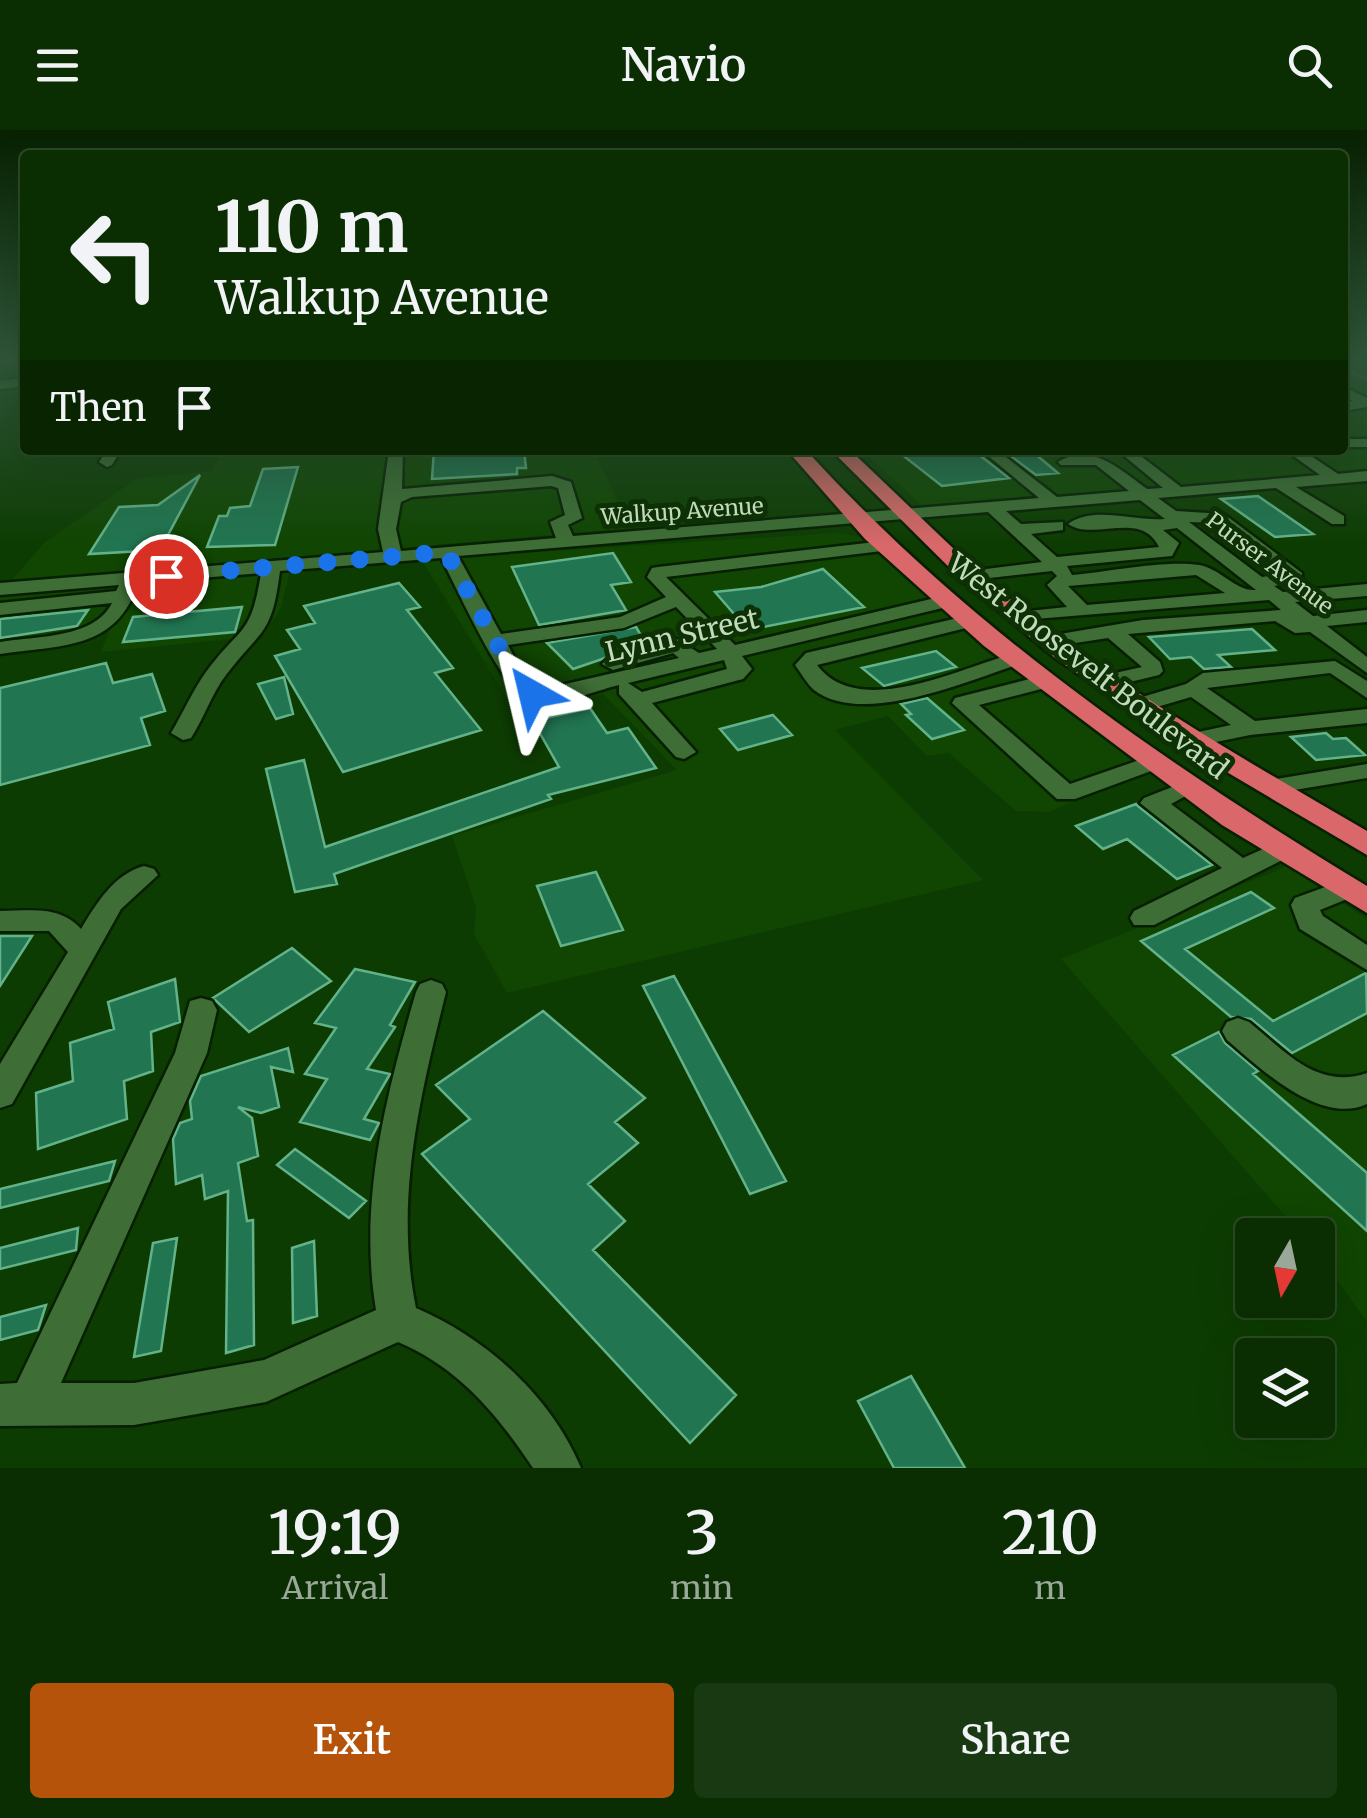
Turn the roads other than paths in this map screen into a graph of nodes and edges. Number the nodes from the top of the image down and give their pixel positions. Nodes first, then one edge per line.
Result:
1 (396, 455) edge
2 (801, 455) edge
3 (845, 455) edge
4 (994, 455) edge
5 (1130, 455) edge
6 (1303, 455) edge
7 (1066, 462) dead end
8 (1355, 479) edge
9 (1280, 483) junction
10 (1178, 492) junction
11 (1147, 495) junction
12 (394, 499) junction
13 (1054, 502) junction
14 (992, 507) junction
15 (908, 515) junction
16 (860, 520) junction
17 (1338, 520) dead end
18 (1076, 524) dead end
19 (1183, 524) junction
20 (1056, 526) dead end
21 (1147, 526) junction
22 (1016, 530) junction
23 (568, 542) junction
24 (884, 546) junction
25 (1258, 546) junction
26 (1216, 550) junction
27 (392, 556) junction
28 (451, 561) junction
29 (271, 566) junction
30 (1053, 566) junction
31 (970, 577) junction
32 (1073, 578) junction
33 (127, 587) junction
34 (0, 590) edge
35 (1367, 590) edge
36 (1271, 592) junction
37 (676, 600) junction
38 (948, 601) junction
39 (1242, 608) junction
40 (0, 609) edge
41 (1082, 611) junction
42 (1017, 616) junction
43 (1367, 616) edge
44 (865, 621) junction
45 (970, 621) junction
46 (1317, 628) junction
47 (1113, 632) junction
48 (885, 638) junction
49 (504, 639) junction
50 (1049, 641) junction
51 (0, 648) edge
52 (729, 652) junction
53 (1016, 659) junction
54 (695, 660) junction
55 (618, 678) junction
56 (1365, 678) edge
57 (1046, 681) junction
58 (1106, 682) junction
59 (590, 685) junction
60 (1194, 689) junction
61 (638, 700) junction
62 (1140, 705) junction
63 (1367, 716) edge
64 (1250, 728) junction
65 (183, 733) dead end
66 (1192, 740) junction
67 (684, 752) dead end
68 (1154, 762) junction
69 (1367, 771) edge
70 (1190, 787) junction
71 (1270, 788) junction
72 (1364, 839) edge
73 (1284, 849) junction
74 (1242, 870) junction
75 (144, 875) dead end
76 (1357, 894) edge
77 (1144, 918) dead end
78 (0, 921) edge
79 (84, 950) junction
80 (1367, 959) edge
81 (431, 992) dead end
82 (201, 1010) dead end
83 (1238, 1031) dead end
84 (1367, 1088) edge
85 (0, 1094) edge
86 (398, 1321) junction
87 (15, 1404) edge
88 (560, 1468) edge

1 - 12 street
2 - 16 highway, West Roosevelt Boulevard
3 - 15 highway, West Roosevelt Boulevard
4 - 13 street
5 - 10 street
6 - 8 street
7 - 11 street, Purser Avenue
8 - 9 street, Walkup Avenue
9 - 10 street, Walkup Avenue
9 - 17 street
10 - 11 street, Walkup Avenue
11 - 13 street, Walkup Avenue
11 - 19 street, Purser Avenue
12 - 23 street
12 - 27 street
13 - 14 street, Walkup Avenue
14 - 15 street, Walkup Avenue
14 - 22 street
15 - 16 street, Walkup Avenue
15 - 31 highway, West Roosevelt Boulevard
16 - 23 street, Walkup Avenue
16 - 24 highway, West Roosevelt Boulevard
18 - 21 street
19 - 21 street
19 - 25 street
19 - 26 street, Purser Avenue
20 - 22 street
21 - 30 street
22 - 30 street
23 - 28 street, Walkup Avenue
24 - 37 street
24 - 38 highway, West Roosevelt Boulevard
25 - 26 street
25 - 36 street
26 - 36 street, Purser Avenue
27 - 28 street, Walkup Avenue
27 - 29 street, Walkup Avenue
28 - 49 street, Lynn Street
29 - 33 street, Walkup Avenue
29 - 65 street
30 - 31 street
30 - 32 street
31 - 42 highway, West Roosevelt Boulevard
32 - 39 street
32 - 41 street
33 - 34 street, Walkup Avenue
33 - 40 street
33 - 51 street
35 - 36 street
36 - 39 street
36 - 46 street, Purser Avenue
37 - 49 street
37 - 52 street
38 - 44 street, Lynn Street
38 - 45 highway, West Roosevelt Boulevard
39 - 41 street
39 - 46 street
39 - 47 street
41 - 42 street
42 - 50 highway, West Roosevelt Boulevard
43 - 46 street
44 - 48 street
44 - 52 street, Lynn Street
45 - 48 street
45 - 53 highway, West Roosevelt Boulevard
46 - 56 street, Purser Avenue
47 - 50 street
47 - 58 street
48 - 53 street
49 - 59 street, Lynn Street
50 - 58 highway, West Roosevelt Boulevard
52 - 54 street, Lynn Street
52 - 61 street
53 - 57 highway, West Roosevelt Boulevard
54 - 55 street, Lynn Street
54 - 59 street
55 - 59 street, Lynn Street
55 - 61 street
56 - 60 street
57 - 68 highway, West Roosevelt Boulevard
57 - 68 street
58 - 62 highway, West Roosevelt Boulevard
60 - 62 street
60 - 64 street
61 - 67 street
62 - 66 highway, West Roosevelt Boulevard
63 - 64 street
64 - 66 street
66 - 71 highway, West Roosevelt Boulevard
68 - 70 highway, West Roosevelt Boulevard
69 - 71 street
70 - 73 highway, West Roosevelt Boulevard
70 - 74 street
71 - 72 highway, West Roosevelt Boulevard
73 - 74 street
73 - 76 highway, West Roosevelt Boulevard
74 - 77 street
75 - 79 street
76 - 80 street
78 - 79 street
79 - 85 street
81 - 86 street
82 - 87 street
83 - 84 street
86 - 87 street
86 - 88 street

